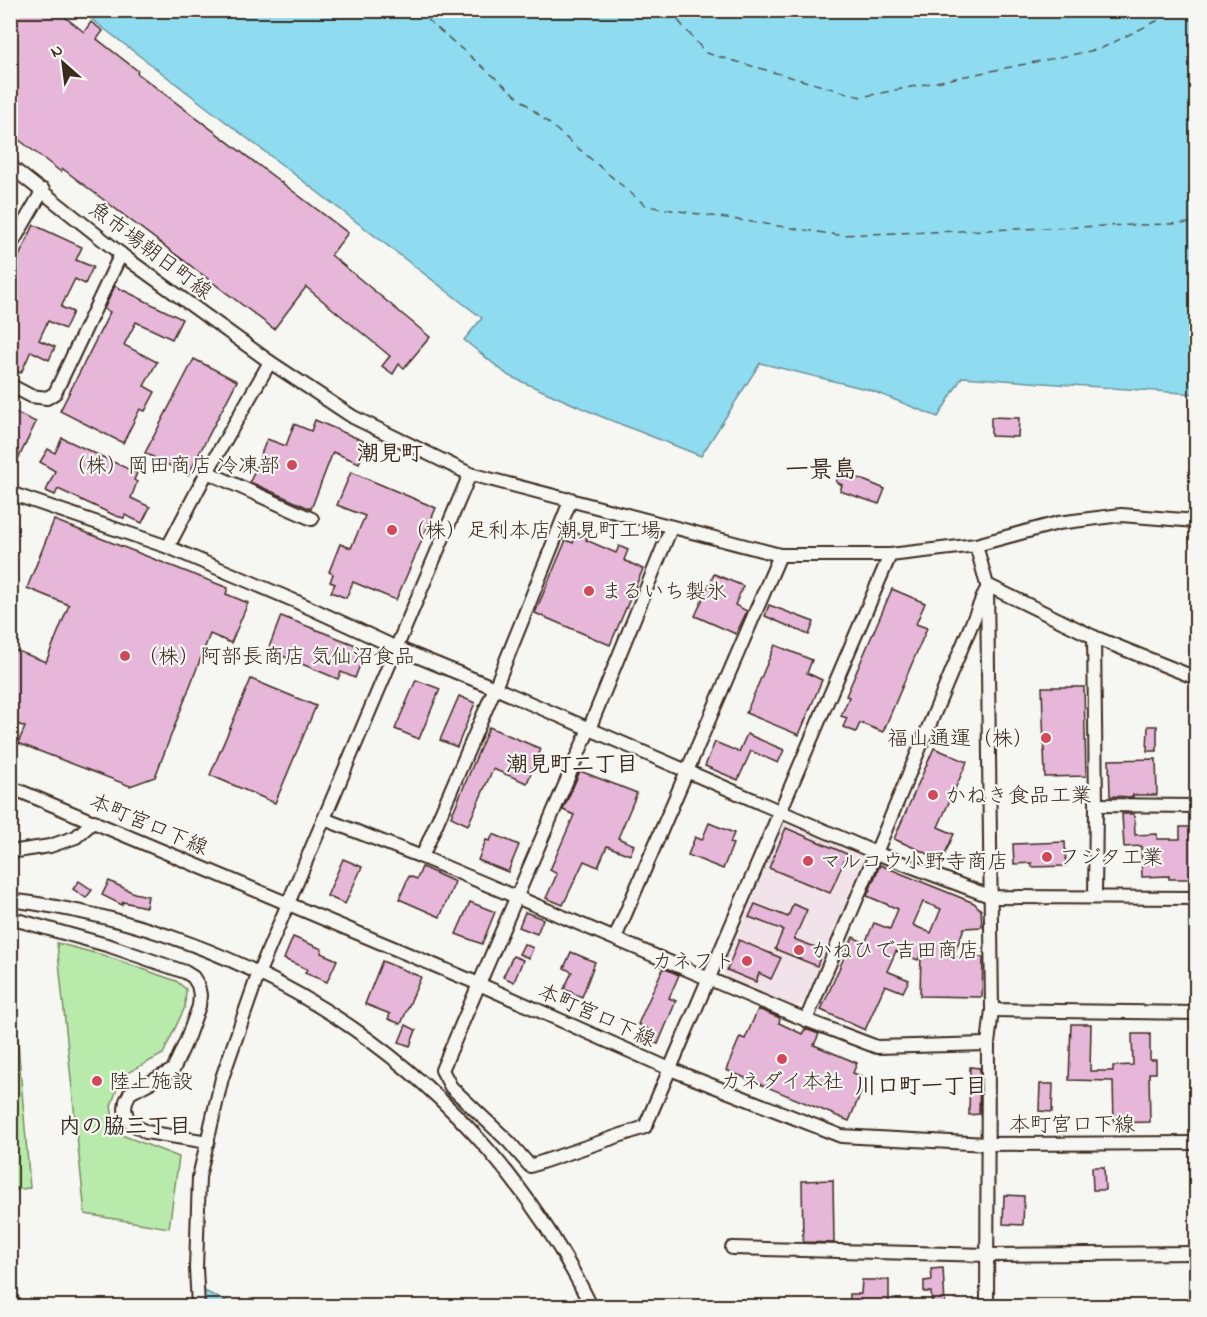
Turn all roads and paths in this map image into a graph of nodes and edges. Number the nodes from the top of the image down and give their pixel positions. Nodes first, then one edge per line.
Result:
1 (10, 166) edge
2 (44, 190) junction
3 (10, 247) edge
4 (121, 254) junction
5 (270, 362) junction
6 (10, 386) edge
7 (207, 472) junction
8 (470, 474) junction
9 (10, 493) edge
10 (571, 499) junction
11 (312, 519) dead end
12 (1197, 521) edge
13 (671, 528) junction
14 (976, 544) junction
15 (168, 547) junction
16 (780, 555) junction
17 (890, 555) junction
18 (987, 585) junction
19 (1094, 638) junction
20 (397, 648) junction
21 (1197, 678) edge
22 (495, 688) junction
23 (589, 729) junction
24 (688, 771) junction
25 (10, 787) edge
26 (1096, 806) junction
27 (1197, 806) edge
28 (780, 811) junction
29 (324, 819) junction
30 (94, 821) junction
31 (10, 852) edge
32 (876, 853) junction
33 (422, 857) junction
34 (516, 896) junction
35 (992, 897) junction
36 (1095, 897) junction
37 (1197, 898) edge
38 (10, 900) edge
39 (289, 904) junction
40 (10, 918) edge
41 (615, 938) junction
42 (259, 972) junction
43 (709, 979) junction
44 (479, 984) junction
45 (992, 1010) junction
46 (1197, 1013) edge
47 (807, 1020) junction
48 (988, 1044) junction
49 (670, 1069) junction
50 (208, 1142) junction
51 (1197, 1143) edge
52 (987, 1144) junction
53 (732, 1248) dead end
54 (1197, 1253) edge
55 (988, 1255) junction
56 (198, 1306) edge
57 (591, 1306) edge
58 (987, 1306) edge

1 - 2 street, 魚市場朝日町線
2 - 3 street
2 - 4 street, 魚市場朝日町線
4 - 5 street, 魚市場朝日町線
4 - 6 street
5 - 7 street
5 - 8 street, 魚市場朝日町線
7 - 11 street
7 - 15 street
8 - 10 street, 魚市場朝日町線
8 - 20 street
9 - 15 street
10 - 13 street, 魚市場朝日町線
10 - 22 street
12 - 14 street
13 - 16 street, 魚市場朝日町線
13 - 23 street
14 - 17 street, 魚市場朝日町線
14 - 18 street
15 - 20 street
16 - 17 street, 魚市場朝日町線
16 - 24 street
17 - 28 street
18 - 19 street
18 - 32 street
18 - 35 street
19 - 21 street
19 - 26 street
20 - 22 street
20 - 29 street
22 - 23 street
22 - 33 street
23 - 24 street
23 - 34 street
24 - 28 street
24 - 41 street
25 - 30 street, 本町宮口下線
26 - 27 street
26 - 36 street
28 - 32 street
28 - 43 street
29 - 33 street
29 - 39 street
30 - 31 street
30 - 39 street, 本町宮口下線
32 - 35 street
32 - 47 street
33 - 34 street
34 - 41 street
34 - 44 street
35 - 36 street
35 - 45 street
36 - 37 street
38 - 42 street
39 - 42 street
39 - 44 street, 本町宮口下線
40 - 50 street
41 - 43 street
42 - 50 street
42 - 57 street
43 - 47 street
43 - 49 street
44 - 49 street, 本町宮口下線
44 - 49 street
45 - 46 street
45 - 48 street
47 - 48 street
48 - 52 street
49 - 52 street, 本町宮口下線
50 - 56 street
51 - 52 street, 本町宮口下線
52 - 55 street
53 - 55 street
54 - 55 street
55 - 58 street

